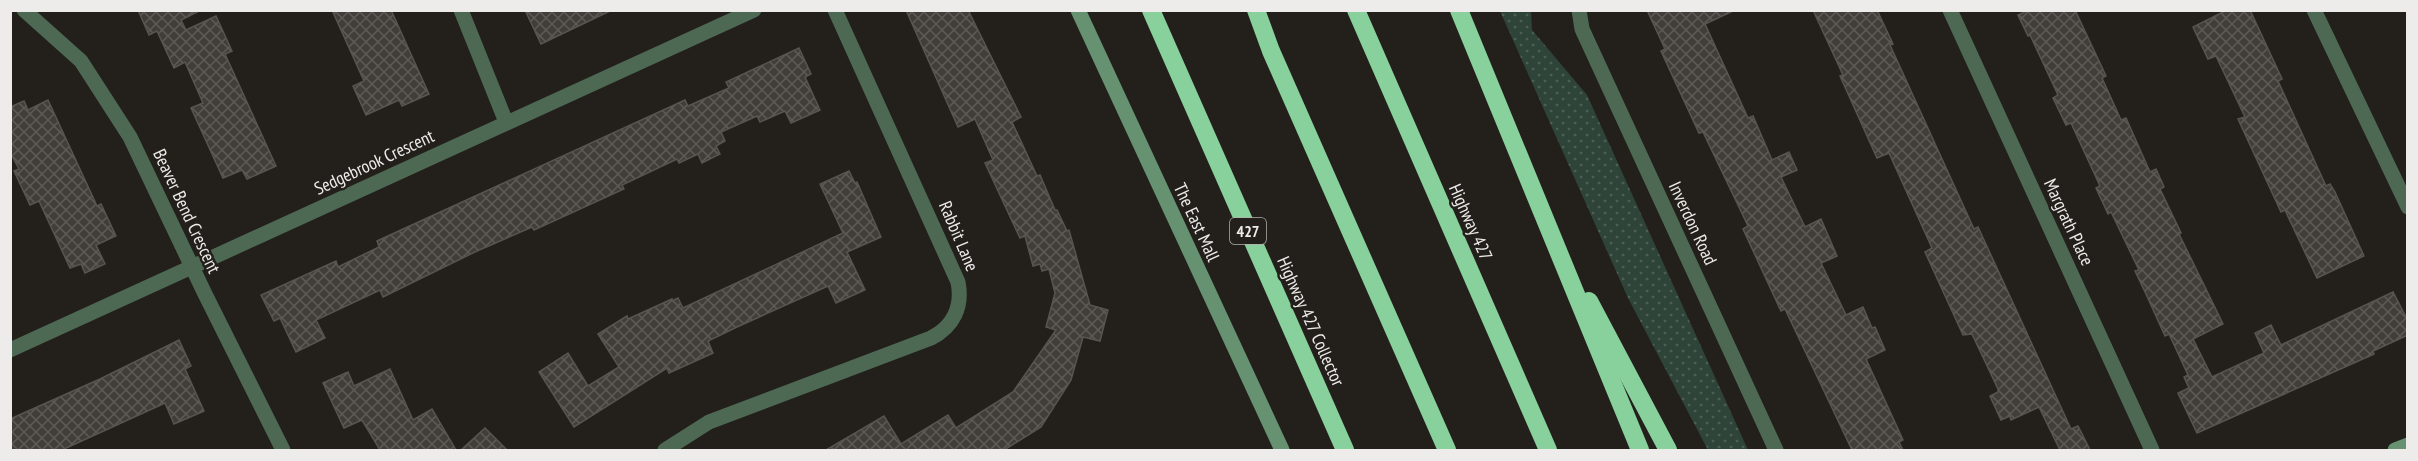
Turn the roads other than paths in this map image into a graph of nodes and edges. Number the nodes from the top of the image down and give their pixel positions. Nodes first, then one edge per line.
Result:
1 (24, 10) edge
2 (461, 10) edge
3 (754, 10) edge
4 (836, 10) edge
5 (1078, 10) edge
6 (1151, 10) edge
7 (1248, 10) edge
8 (1256, 10) edge
9 (1356, 10) edge
10 (1460, 10) edge
11 (1579, 10) edge
12 (1950, 10) edge
13 (2314, 10) edge
14 (1271, 51) junction
15 (506, 122) junction
16 (1534, 194) junction
17 (2408, 207) edge
18 (192, 268) junction
19 (10, 350) edge
20 (2408, 445) edge
21 (283, 450) edge
22 (665, 450) edge
23 (1281, 450) edge
24 (1345, 450) edge
25 (1447, 450) edge
26 (1548, 450) edge
27 (1640, 450) edge
28 (1668, 450) edge
29 (1776, 450) edge
30 (2152, 450) edge
31 (2395, 450) edge

1 - 18 street, Beaver Bend Crescent
2 - 15 street
3 - 15 street, Sedgebrook Crescent
4 - 22 street, Rabbit Lane
5 - 23 main road, The East Mall
6 - 24 highway, Highway 427 Collector / 427
7 - 14 highway
8 - 14 highway
9 - 26 highway, Highway 427
10 - 16 highway
11 - 29 street, Inverdon Road
12 - 30 street, Margrath Place
13 - 17 street
14 - 25 highway
15 - 18 street, Sedgebrook Crescent
16 - 27 highway
16 - 28 highway
18 - 19 street, Sedgebrook Crescent
18 - 21 street, Beaver Bend Crescent
20 - 31 main road

